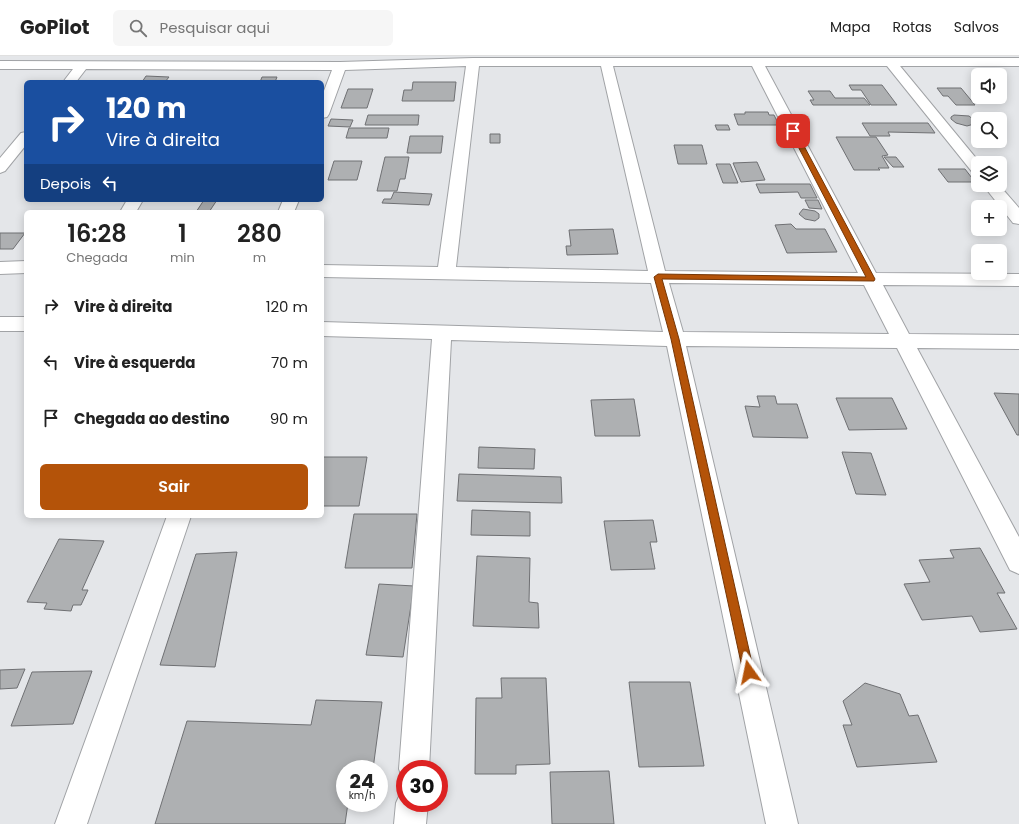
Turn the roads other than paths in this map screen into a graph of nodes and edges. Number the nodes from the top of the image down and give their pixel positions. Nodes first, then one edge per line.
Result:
1 (473, 62) junction
2 (606, 62) junction
3 (1019, 62) edge
4 (757, 63) junction
5 (891, 63) junction
6 (0, 65) edge
7 (83, 65) junction
8 (340, 66) junction
9 (71, 80) edge
10 (324, 109) edge
11 (24, 138) edge
12 (971, 161) edge
13 (0, 168) edge
14 (997, 192) edge
15 (1019, 219) edge
16 (0, 268) edge
17 (24, 268) edge
18 (324, 271) edge
19 (446, 274) junction
20 (658, 277) junction
21 (872, 279) junction
22 (1019, 280) edge
23 (0, 324) edge
24 (24, 324) edge
25 (324, 330) edge
26 (442, 333) junction
27 (675, 339) junction
28 (903, 340) junction
29 (1019, 342) edge
30 (178, 518) edge
31 (1019, 562) edge
32 (415, 760) edge
33 (411, 812) edge
34 (71, 824) edge
35 (410, 824) edge
36 (782, 824) edge

1 - 2 street
1 - 8 street
1 - 19 street
2 - 4 street
2 - 20 street
3 - 5 street
4 - 5 street
4 - 21 street
5 - 12 street
6 - 7 street
7 - 8 street
7 - 9 street
8 - 10 street
11 - 13 street
14 - 15 street
16 - 17 street
18 - 19 street
19 - 20 street
20 - 21 street
20 - 27 street
21 - 22 street
21 - 28 street
23 - 24 street
25 - 26 street
26 - 27 street
26 - 32 street
27 - 28 street
27 - 36 street
28 - 29 street
28 - 31 street
30 - 34 street
33 - 35 street

